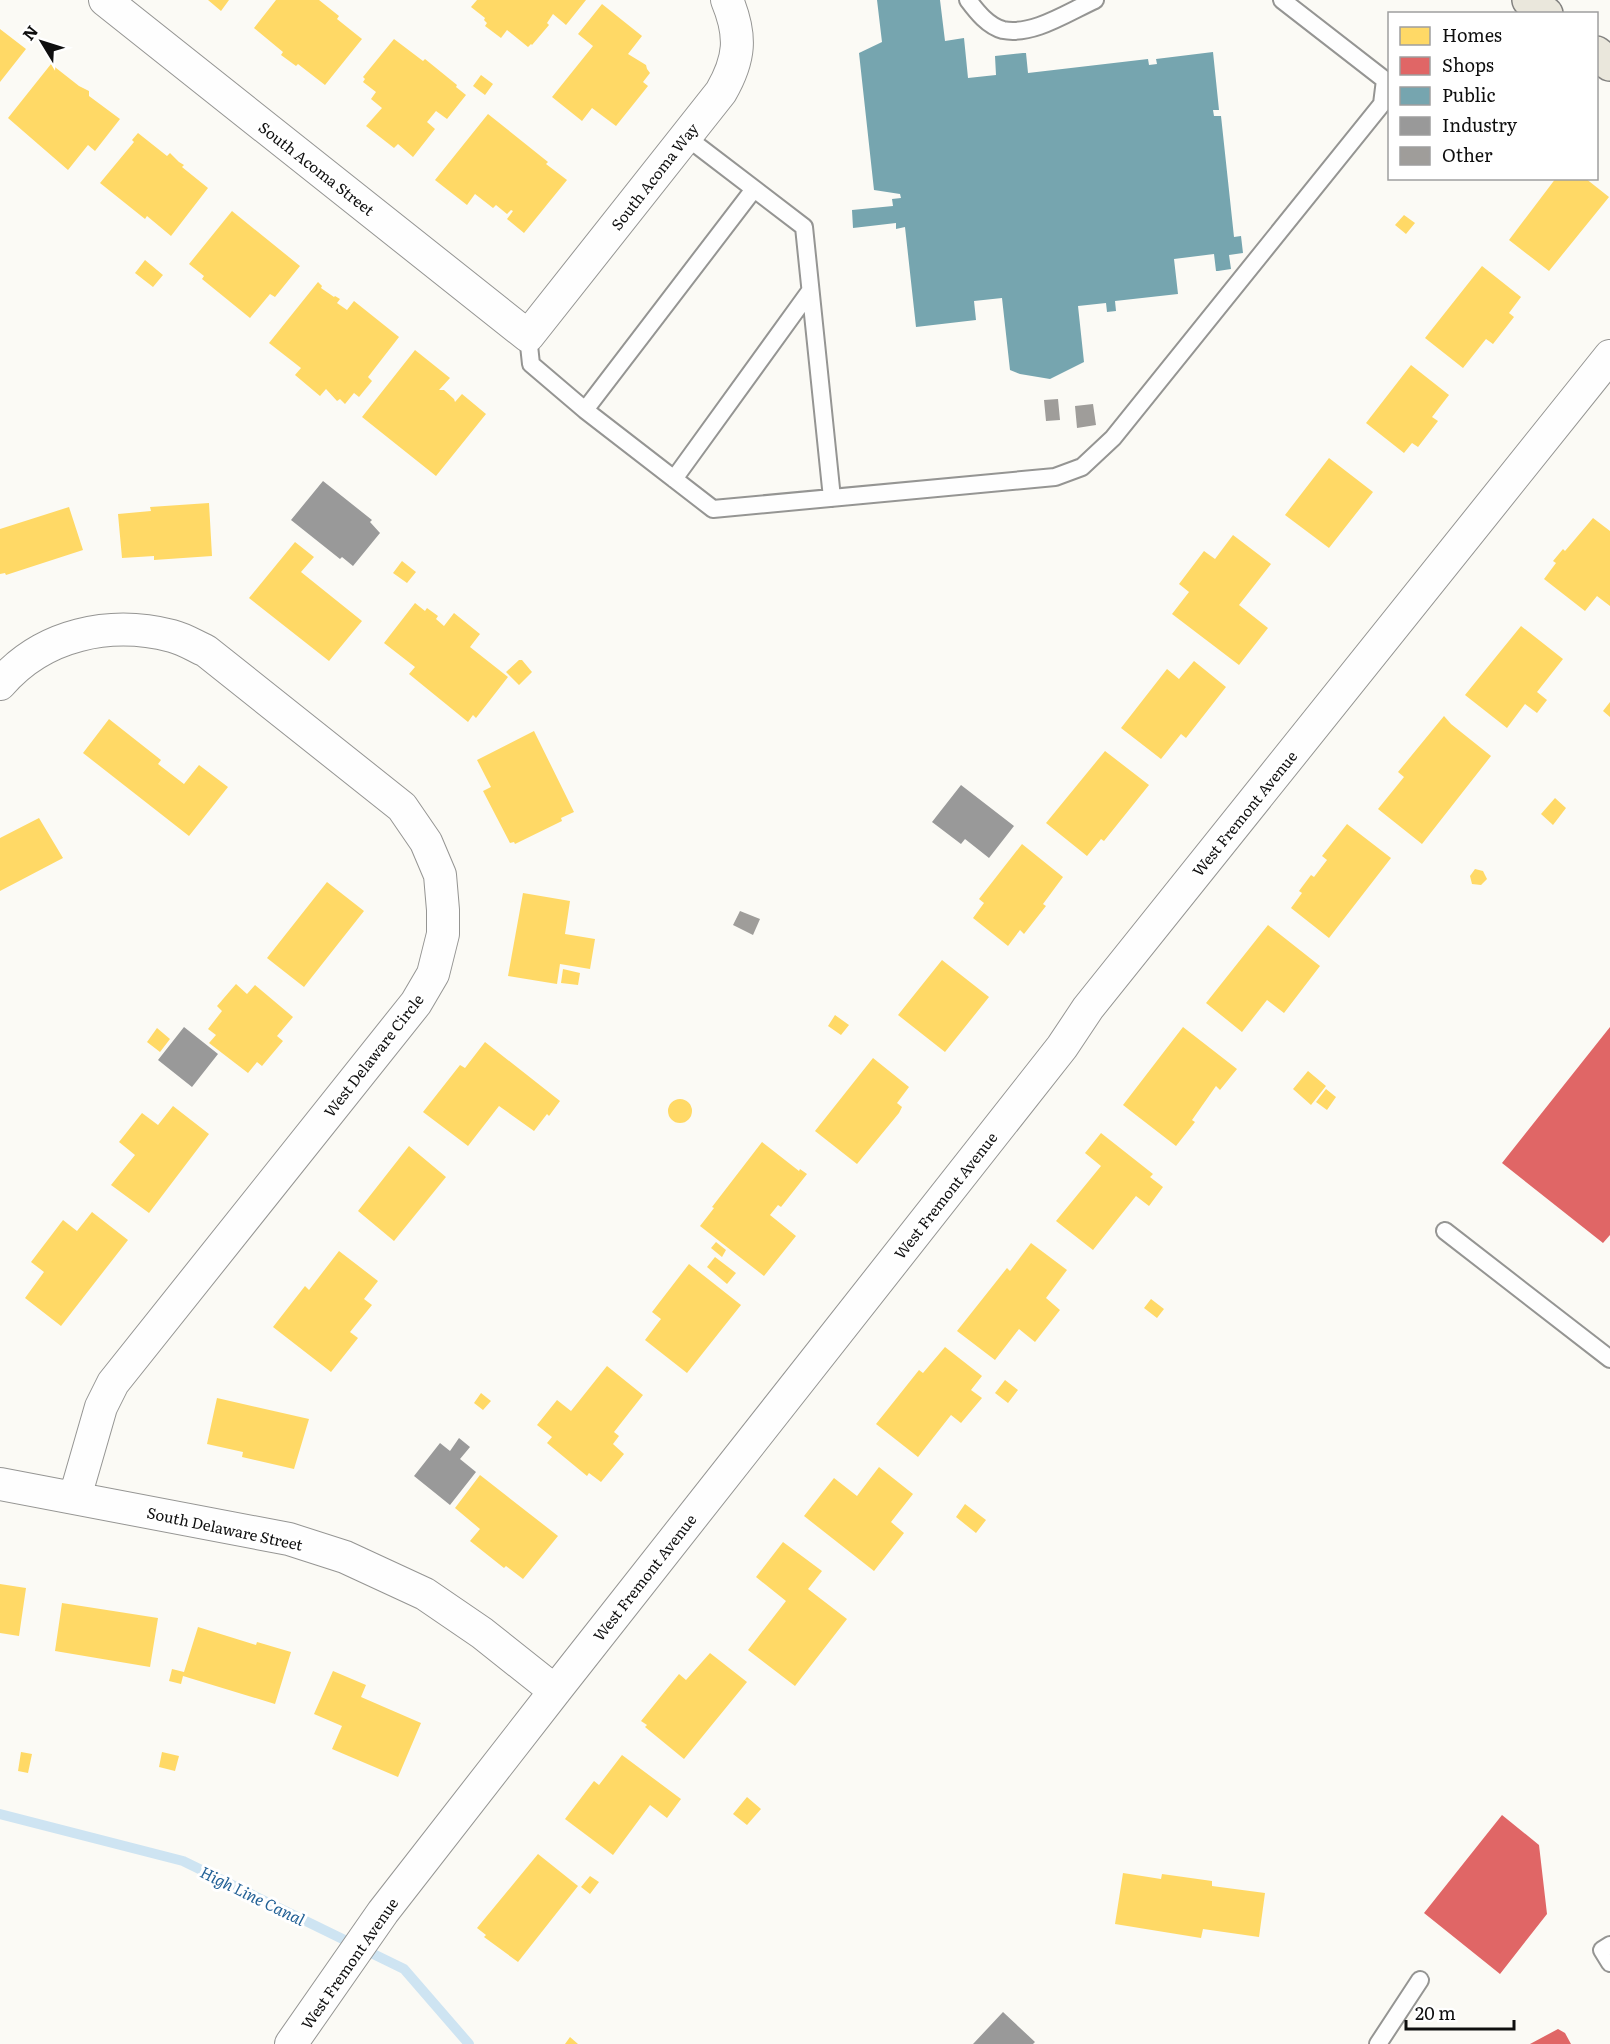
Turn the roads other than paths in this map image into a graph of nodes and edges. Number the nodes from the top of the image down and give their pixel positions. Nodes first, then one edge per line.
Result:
1 (105, 0) edge
2 (727, 0) edge
3 (968, 0) edge
4 (1095, 0) edge
5 (1282, 0) edge
6 (1529, 0) edge
7 (1544, 12) edge
8 (1598, 55) edge
9 (1610, 64) edge
10 (685, 136) junction
11 (754, 189) junction
12 (810, 291) junction
13 (528, 336) junction
14 (1610, 356) edge
15 (585, 410) junction
16 (674, 479) junction
17 (832, 498) junction
18 (0, 684) edge
19 (1445, 1231) dead end
20 (1610, 1359) edge
21 (0, 1484) edge
22 (75, 1497) junction
23 (555, 1691) junction
24 (1610, 1945) edge
25 (1610, 1963) edge
26 (1420, 1980) dead end
27 (291, 2044) edge
28 (1378, 2044) edge

1 - 13 street, South Acoma Street
2 - 10 street, South Acoma Way
3 - 4 lane
5 - 17 lane
6 - 7 main road
8 - 9 main road
10 - 11 lane
10 - 13 street, South Acoma Way
11 - 12 lane
11 - 15 lane
12 - 16 lane
12 - 17 lane
13 - 15 lane
14 - 23 street, West Fremont Avenue
15 - 16 lane
16 - 17 lane
18 - 22 street, West Delaware Circle
19 - 20 lane
21 - 22 street, South Delaware Street
22 - 23 street, South Delaware Street
23 - 27 street, West Fremont Avenue
24 - 25 lane
26 - 28 lane

